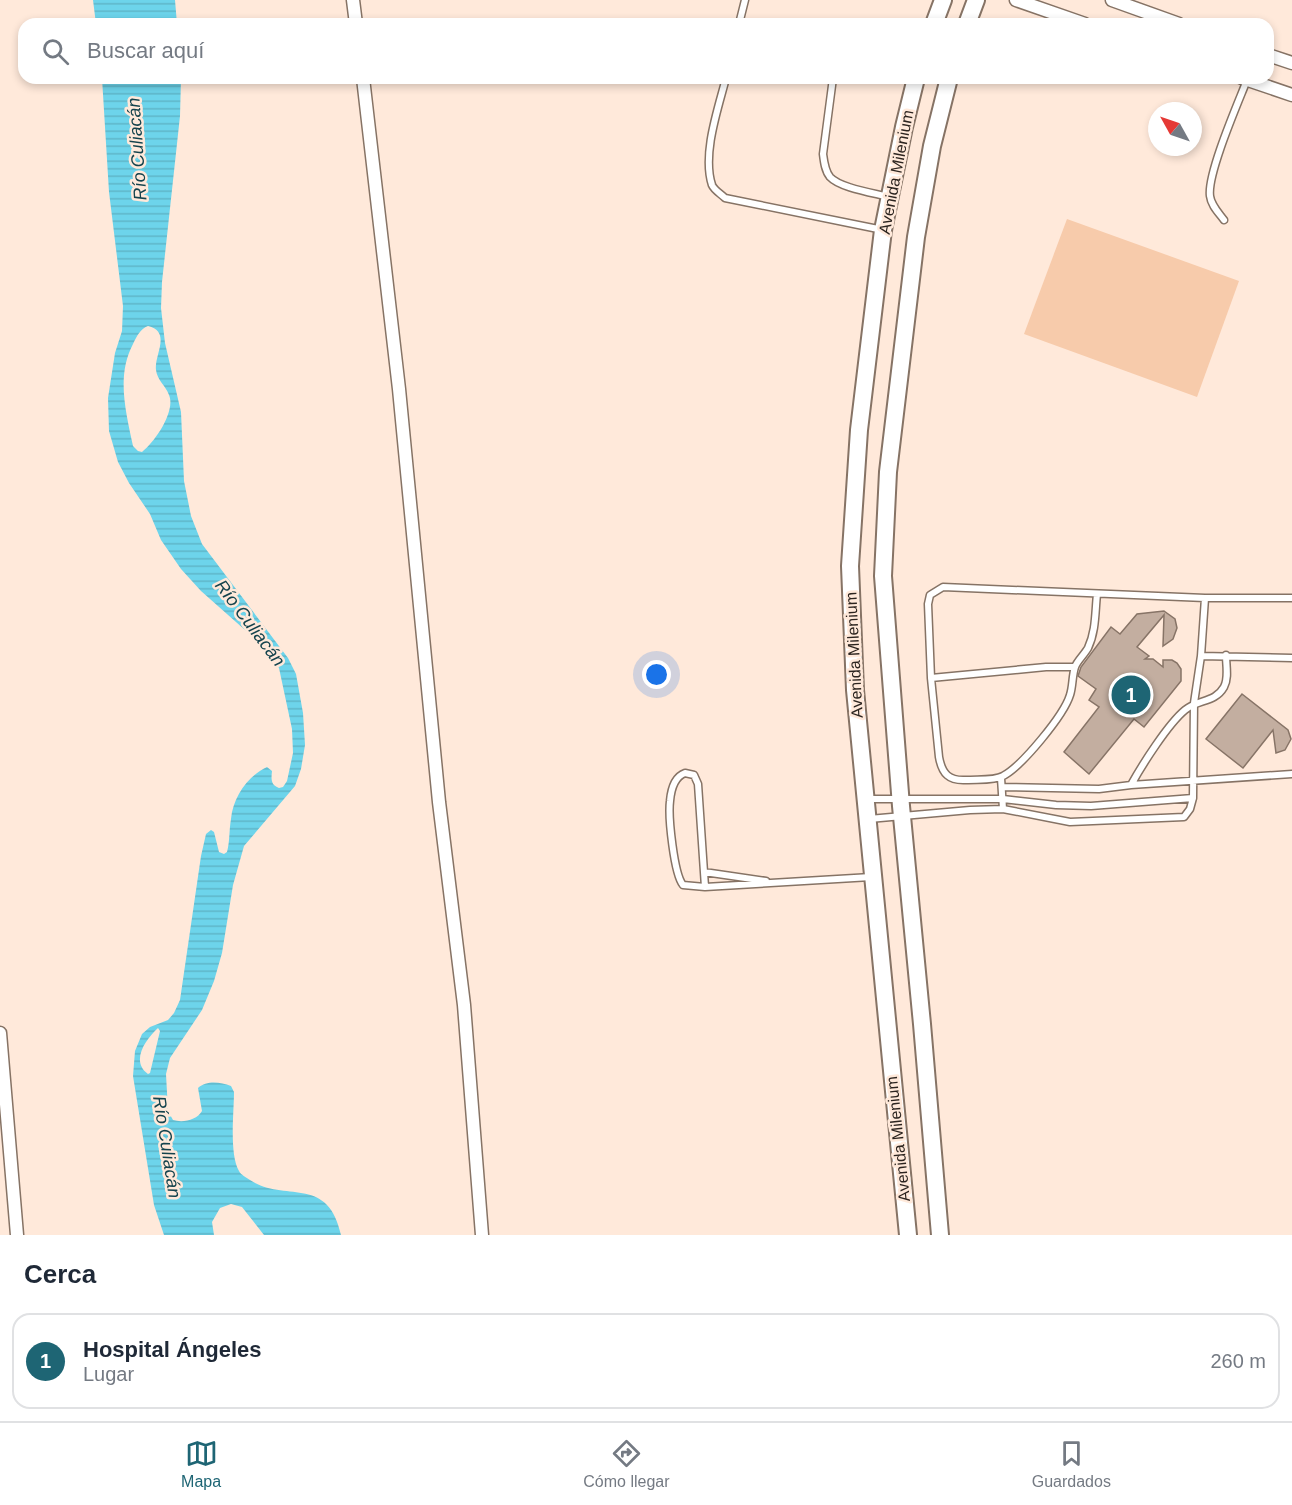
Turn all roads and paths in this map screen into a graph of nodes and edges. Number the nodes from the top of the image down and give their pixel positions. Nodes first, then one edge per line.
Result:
1 (353, 0) edge
2 (745, 0) edge
3 (943, 0) edge
4 (976, 0) edge
5 (1016, 0) edge
6 (1112, 0) edge
7 (355, 18) edge
8 (740, 18) edge
9 (936, 18) edge
10 (969, 18) edge
11 (1068, 18) edge
12 (1162, 18) edge
13 (1274, 57) edge
14 (1292, 63) edge
15 (364, 84) edge
16 (724, 84) edge
17 (832, 84) edge
18 (915, 84) edge
19 (948, 84) edge
20 (1242, 84) edge
21 (1259, 84) edge
22 (1292, 95) edge
23 (889, 198) junction
24 (1224, 220) dead end
25 (883, 230) junction
26 (1096, 594) junction
27 (1205, 598) junction
28 (1292, 598) edge
29 (1201, 656) junction
30 (1226, 656) junction
31 (1292, 658) edge
32 (1075, 667) junction
33 (931, 678) junction
34 (1194, 703) junction
35 (1292, 774) edge
36 (1001, 778) junction
37 (1193, 780) junction
38 (1131, 785) junction
39 (1002, 787) junction
40 (900, 798) junction
41 (1003, 798) junction
42 (1193, 798) junction
43 (865, 799) junction
44 (1003, 809) junction
45 (901, 816) junction
46 (867, 819) junction
47 (704, 872) junction
48 (872, 877) junction
49 (777, 883) junction
50 (705, 887) junction
51 (0, 1033) edge
52 (17, 1235) edge
53 (482, 1235) edge
54 (908, 1235) edge
55 (940, 1235) edge

1 - 7 street
2 - 8 lane
3 - 9 street
4 - 10 street
5 - 11 street
6 - 12 street
13 - 14 street
15 - 53 street
16 - 25 lane
17 - 23 lane
18 - 23 street, Avenida Milenium
19 - 40 street, Avenida Milenium
20 - 24 lane
21 - 22 street
23 - 25 street, Avenida Milenium
25 - 43 street, Avenida Milenium
26 - 27 lane
26 - 32 lane
26 - 33 lane
27 - 28 lane
27 - 29 lane
29 - 30 lane
29 - 34 lane
30 - 31 lane
30 - 34 lane
32 - 33 lane
32 - 36 lane
33 - 36 lane
34 - 37 lane
34 - 38 lane
35 - 37 lane
36 - 39 lane
37 - 38 lane
37 - 42 lane
38 - 39 lane
39 - 41 lane
40 - 41 lane
40 - 43 lane
40 - 45 street, Avenida Milenium
41 - 42 lane
41 - 44 lane
42 - 44 lane
43 - 46 street, Avenida Milenium
44 - 45 lane
45 - 46 lane
45 - 55 street, Avenida Milenium
46 - 48 street, Avenida Milenium
47 - 49 lane
47 - 50 lane
47 - 50 lane
48 - 49 lane
48 - 54 street, Avenida Milenium
49 - 50 lane
51 - 52 street

